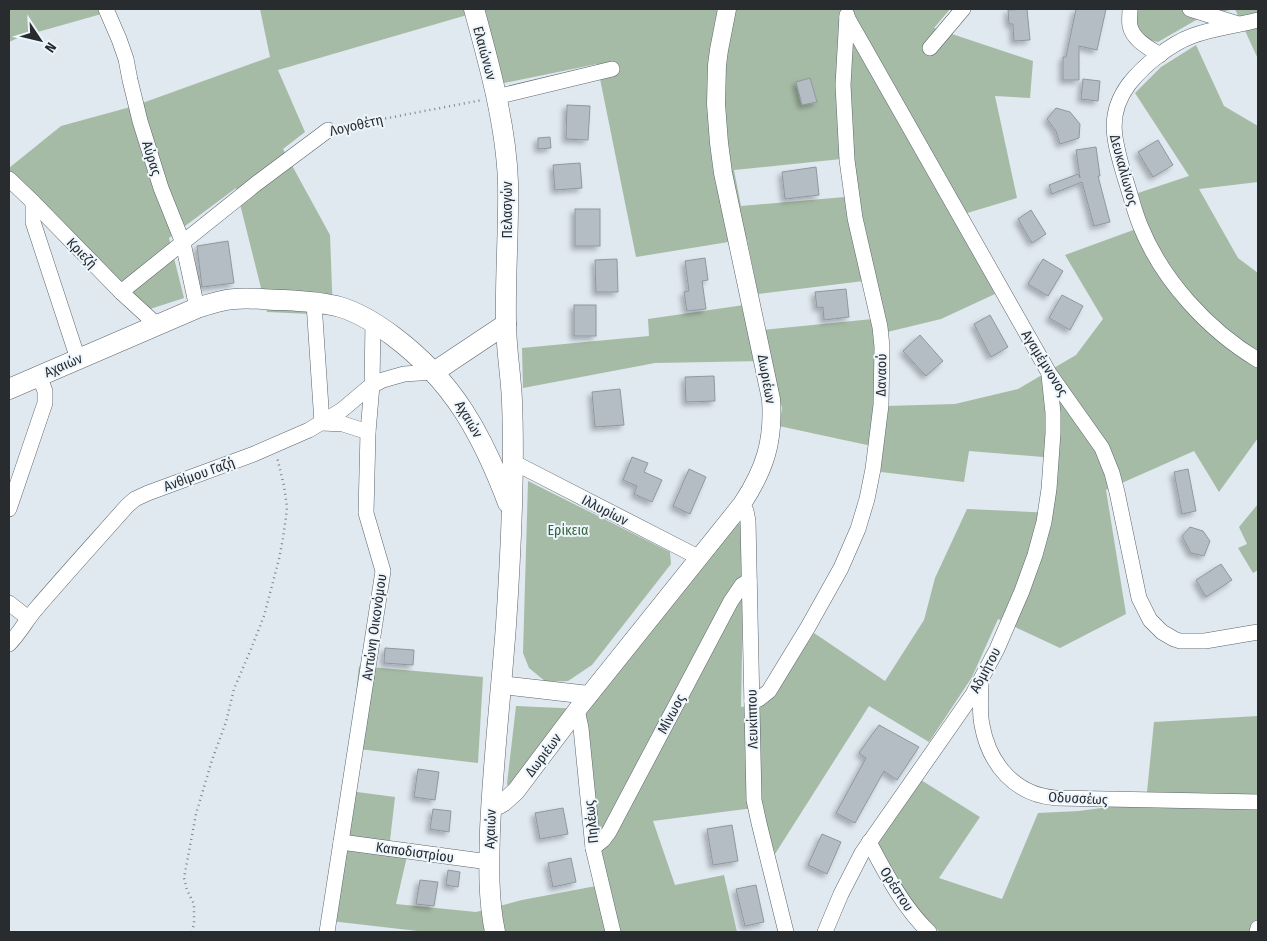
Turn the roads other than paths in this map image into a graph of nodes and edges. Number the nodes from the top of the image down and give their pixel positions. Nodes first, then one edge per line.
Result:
1 (106, 9) edge
2 (474, 9) edge
3 (727, 9) edge
4 (963, 9) edge
5 (1130, 9) edge
6 (1190, 9) edge
7 (847, 13) edge
8 (1258, 20) edge
9 (1239, 25) junction
10 (930, 48) dead end
11 (1160, 55) junction
12 (612, 69) dead end
13 (496, 97) junction
14 (328, 130) road end
15 (9, 179) edge
16 (33, 202) junction
17 (183, 243) junction
18 (121, 292) junction
19 (314, 303) junction
20 (197, 308) junction
21 (373, 322) junction
22 (506, 324) junction
23 (157, 325) junction
24 (78, 359) junction
25 (1258, 360) edge
26 (434, 372) junction
27 (1049, 373) junction
28 (39, 376) junction
29 (372, 385) junction
30 (9, 388) edge
31 (322, 423) junction
32 (368, 432) junction
33 (513, 462) junction
34 (742, 504) junction
35 (9, 509) edge
36 (512, 512) junction
37 (698, 557) junction
38 (749, 580) junction
39 (9, 603) edge
40 (28, 618) junction
41 (1258, 632) edge
42 (9, 644) edge
43 (982, 679) junction
44 (501, 685) junction
45 (589, 695) junction
46 (752, 701) junction
47 (577, 710) junction
48 (1258, 802) edge
49 (491, 806) junction
50 (341, 842) junction
51 (869, 842) junction
52 (593, 848) junction
53 (489, 862) junction
54 (1258, 928) edge
55 (328, 932) edge
56 (495, 932) edge
57 (613, 932) edge
58 (786, 932) edge
59 (825, 932) edge
60 (930, 932) edge
61 (1257, 932) edge

1 - 17 street, Αύρας
2 - 13 main road, Ελαιώνων
3 - 34 street, Δωριέων
4 - 10 street
5 - 11 street
6 - 9 street
7 - 27 street, Αγαμέμνονος
7 - 46 street, Δαναού
8 - 9 street, Δευκαλίωνος
9 - 11 street, Δευκαλίωνος
11 - 25 street, Δευκαλίωνος
12 - 13 street
13 - 22 main road, Πελασγών
14 - 17 street, Λογοθέτη
15 - 16 street, Κριεζή
16 - 18 street, Κριεζή
16 - 24 street
17 - 18 street, Λογοθέτη
17 - 20 street, Αύρας
18 - 23 street, Κριεζή
19 - 20 main road, Αχαιών
19 - 21 main road, Αχαιών
19 - 31 street
20 - 23 main road, Αχαιών
21 - 26 main road, Αχαιών
21 - 29 street, Αντώνη Οικονόμου
22 - 26 main road
22 - 33 main road, Πελασγών
23 - 24 main road, Αχαιών
24 - 28 main road, Αχαιών
26 - 29 street, Ανθίμου Γαζή
26 - 36 main road, Αχαιών
27 - 41 street, Αγαμέμνονος
27 - 43 street, Αδμήτου
28 - 30 main road, Αχαιών
28 - 35 street
29 - 31 street, Ανθίμου Γαζή
29 - 32 street, Αντώνη Οικονόμου
31 - 32 street
31 - 40 street, Ανθίμου Γαζή
32 - 50 street, Αντώνη Οικονόμου
33 - 36 main road, Πελασγών
33 - 37 street, Ιλλυρίων
34 - 37 street, Δωριέων
34 - 38 street, Λευκίππου
36 - 44 main road, Αχαιών
37 - 45 street, Δωριέων
38 - 46 street, Λευκίππου
38 - 52 street, Μίνωος
39 - 40 street
40 - 42 street, Ανθίμου Γαζή
43 - 48 street, Οδυσσέως
43 - 51 street, Αδμήτου
44 - 45 street
44 - 49 main road, Αχαιών
45 - 47 street, Δωριέων
46 - 58 street, Λευκίππου
47 - 49 street, Δωριέων
47 - 52 street, Πηλέως
49 - 53 main road, Αχαιών
50 - 53 street, Καποδιστρίου
50 - 55 street, Αντώνη Οικονόμου
51 - 59 street, Αδμήτου
51 - 60 street, Ορέστου
52 - 57 street, Πηλέως
53 - 56 main road, Αχαιών
54 - 61 street

